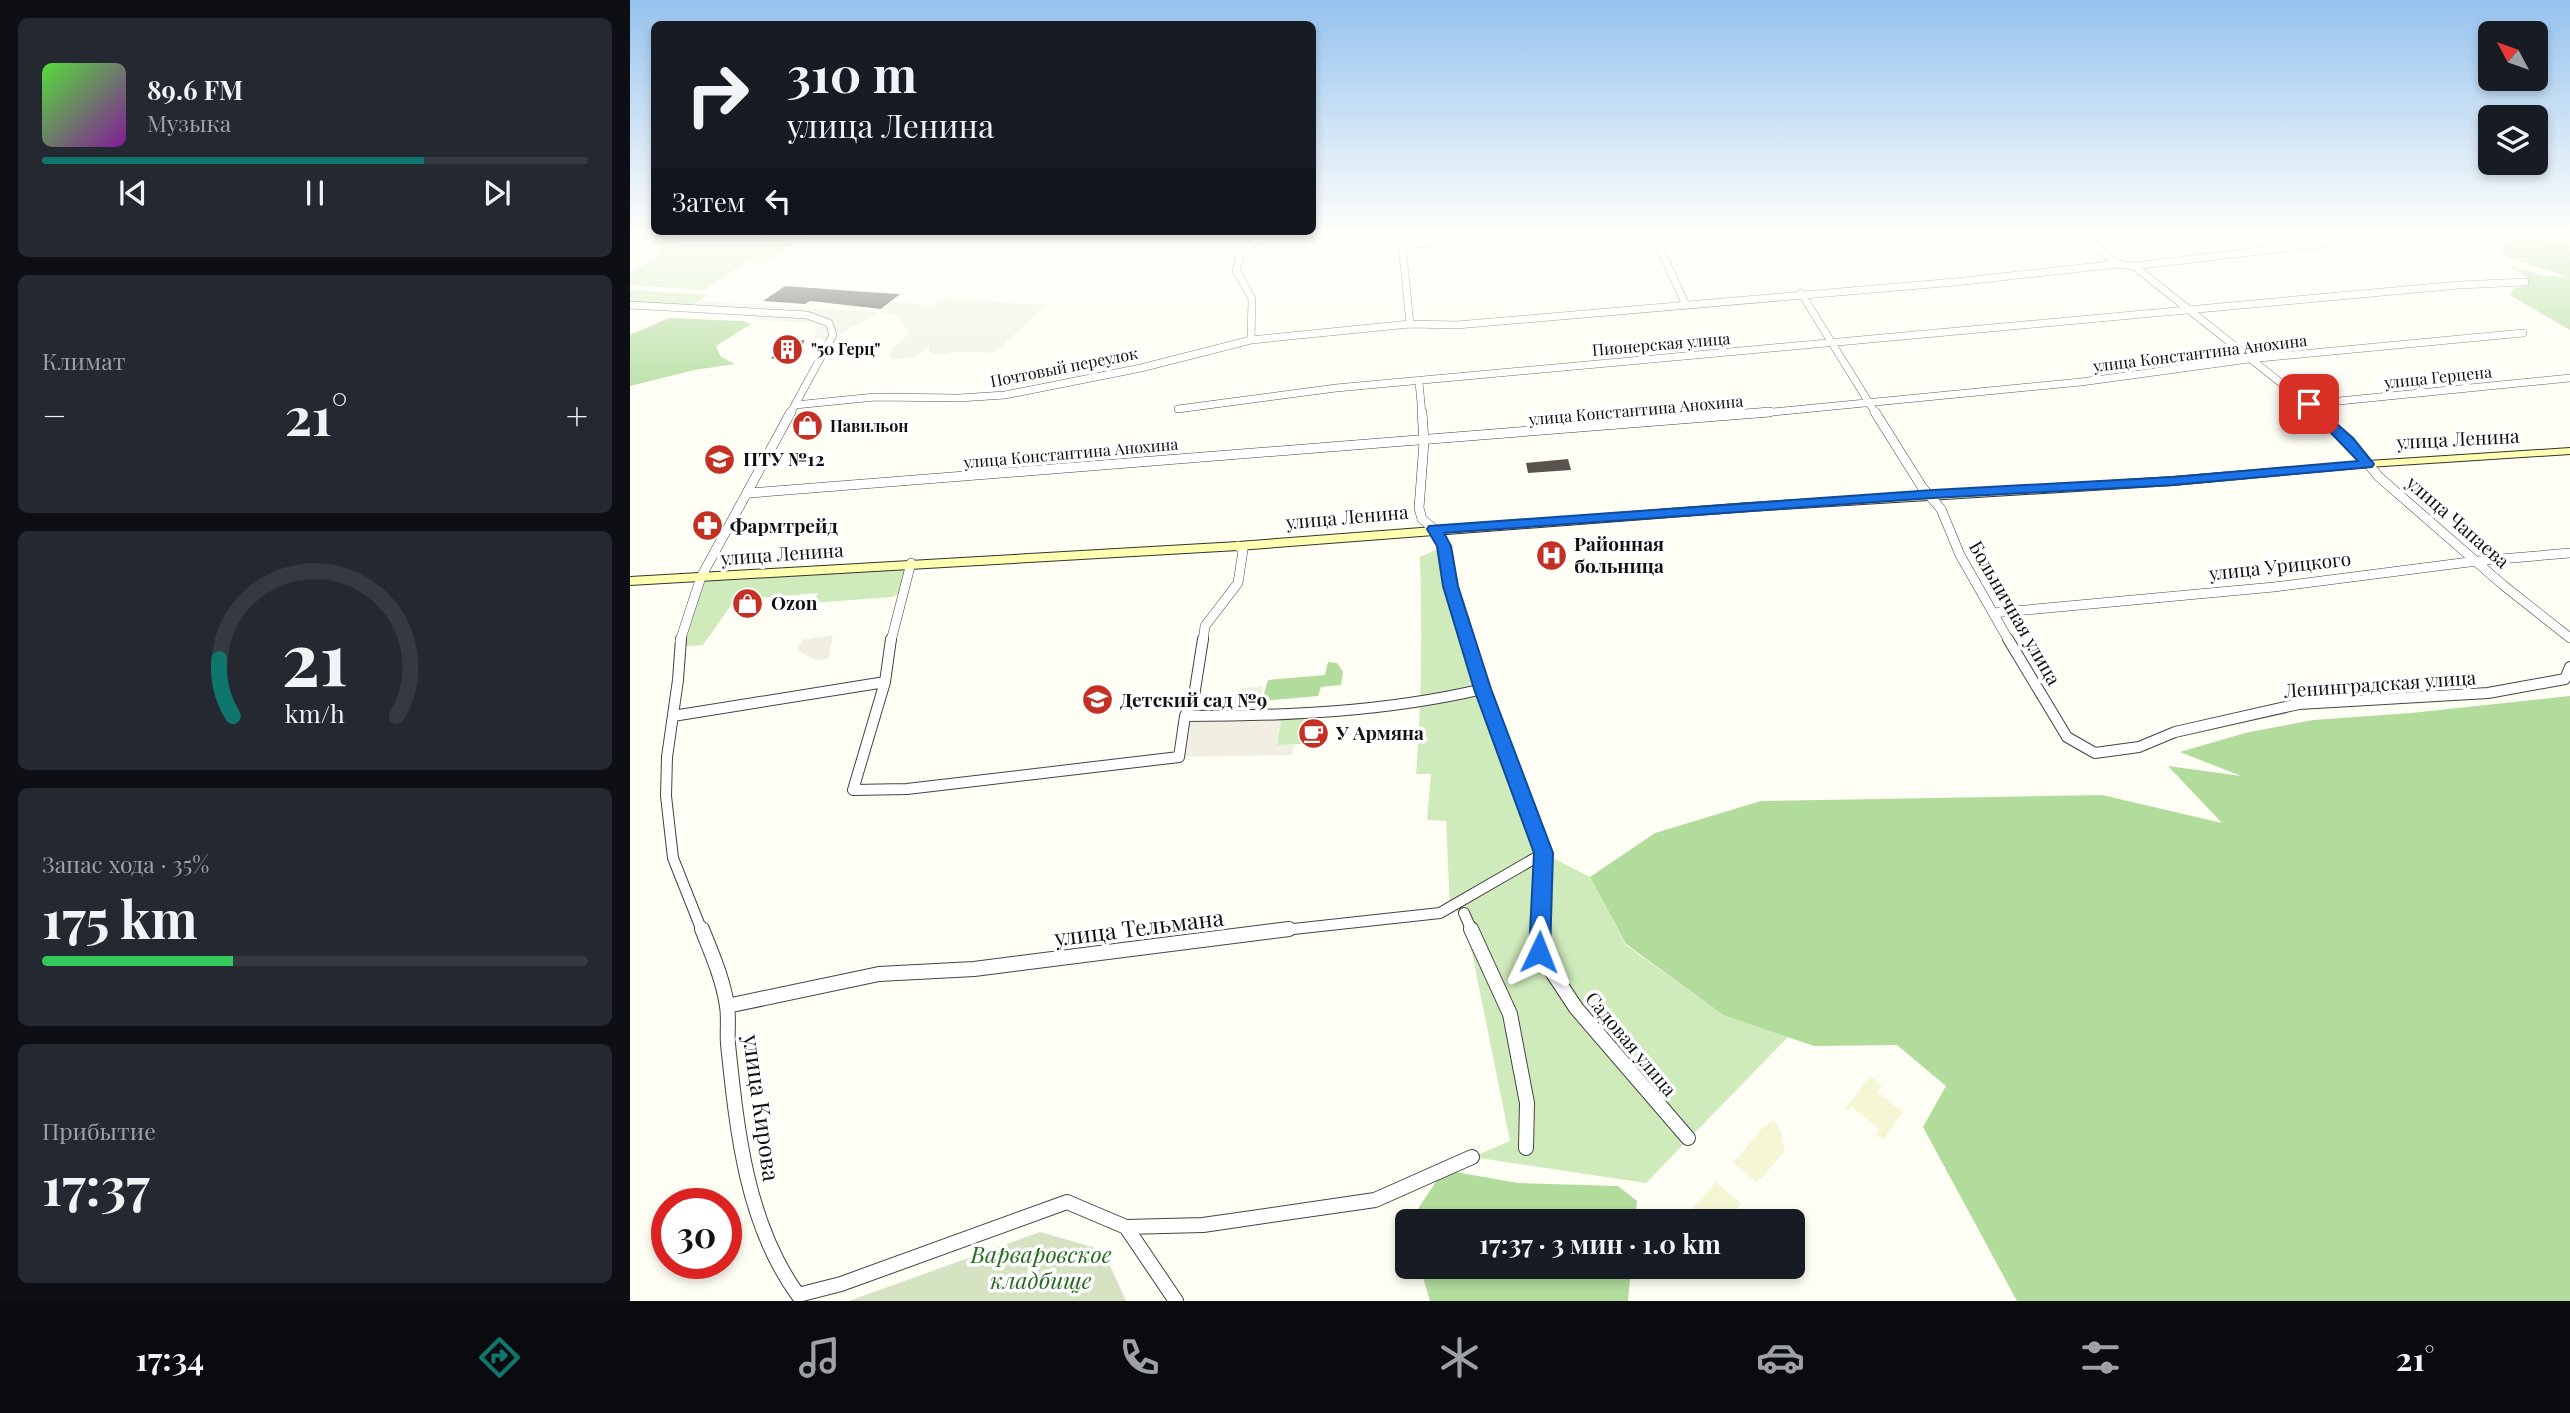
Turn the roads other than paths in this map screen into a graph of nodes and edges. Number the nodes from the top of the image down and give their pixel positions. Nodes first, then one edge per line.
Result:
1 (1250, 296) edge
2 (1407, 296) edge
3 (1682, 296) edge
4 (1770, 296) edge
5 (1803, 296) edge
6 (2171, 296) edge
7 (2348, 296) edge
8 (1685, 303) junction
9 (630, 305) edge
10 (2190, 311) junction
11 (1410, 324) junction
12 (2524, 333) dead end
13 (1251, 340) junction
14 (1832, 342) junction
15 (2249, 359) junction
16 (2570, 378) edge
17 (1419, 382) junction
18 (1870, 403) junction
19 (2309, 404) junction
20 (796, 405) junction
21 (1178, 409) dead end
22 (1424, 442) junction
23 (2570, 451) edge
24 (2368, 464) junction
25 (750, 493) junction
26 (1933, 494) junction
27 (1434, 529) junction
28 (1238, 546) junction
29 (2570, 553) edge
30 (2477, 561) junction
31 (911, 563) junction
32 (701, 577) junction
33 (630, 581) edge
34 (1993, 612) junction
35 (2570, 638) edge
36 (2570, 667) edge
37 (885, 682) junction
38 (1483, 689) junction
39 (673, 716) junction
40 (1185, 716) junction
41 (2067, 737) joint
42 (1544, 853) junction
43 (1464, 913) dead end
44 (727, 1006) junction
45 (1688, 1138) dead end
46 (1526, 1148) dead end
47 (1472, 1157) dead end
48 (1126, 1227) junction
49 (1176, 1301) edge

1 - 13 street
2 - 11 street
3 - 8 street
4 - 8 street, Почтовый переулок
5 - 14 street, Больничная улица
6 - 10 street, улица Чапаева
7 - 10 street, Пионерская улица
8 - 11 street, Почтовый переулок
9 - 20 street, улица Кирова
10 - 14 street, Пионерская улица
10 - 15 street, улица Чапаева
11 - 13 street, Почтовый переулок
12 - 15 street, улица Константина Анохина
13 - 20 street, Почтовый переулок
14 - 17 street, Пионерская улица
14 - 18 street, Больничная улица
15 - 18 street, улица Константина Анохина
15 - 19 street, улица Чапаева
16 - 19 street, улица Герцена
17 - 21 street, Пионерская улица
17 - 22 street, Садовая улица
18 - 22 street, улица Константина Анохина
18 - 26 street, Больничная улица
19 - 24 street, улица Чапаева
20 - 25 street, улица Кирова
22 - 25 street, улица Константина Анохина
22 - 27 street, Садовая улица
23 - 24 main road, улица Ленина
24 - 26 main road, улица Ленина
24 - 30 street, улица Чапаева
25 - 32 street, улица Кирова
26 - 27 main road, улица Ленина
26 - 34 street, Больничная улица
27 - 28 main road, улица Ленина
27 - 38 street, Садовая улица
28 - 31 main road, улица Ленина
28 - 40 street
29 - 30 street, улица Урицкого
30 - 34 street, улица Урицкого
30 - 35 street, улица Чапаева
31 - 32 main road, улица Ленина
31 - 37 street
32 - 33 main road, улица Ленина
32 - 39 street, улица Кирова
34 - 41 street, Больничная улица
36 - 41 street, Ленинградская улица
37 - 39 street
37 - 40 street
38 - 40 street
38 - 42 street, Садовая улица
39 - 44 street, улица Кирова
42 - 44 street, улица Тельмана
42 - 45 street, Садовая улица
43 - 46 street
44 - 48 street, улица Кирова
47 - 48 street
48 - 49 street

